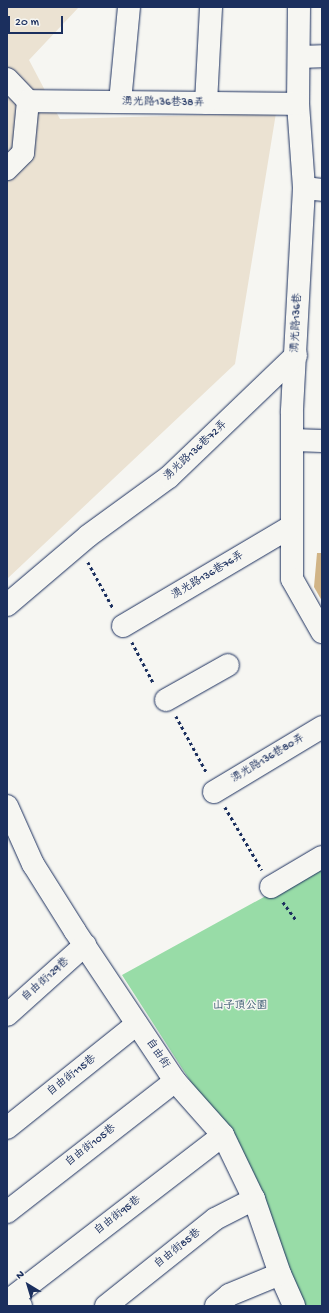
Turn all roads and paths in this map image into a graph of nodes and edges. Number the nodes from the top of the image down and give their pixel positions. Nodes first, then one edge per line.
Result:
1 (129, 7) edge
2 (211, 7) edge
3 (299, 7) edge
4 (322, 56) edge
5 (299, 57) junction
6 (7, 79) edge
7 (28, 101) junction
8 (120, 102) junction
9 (206, 103) junction
10 (298, 104) junction
11 (7, 169) edge
12 (313, 189) edge
13 (296, 355) junction
14 (293, 440) junction
15 (322, 441) edge
16 (292, 526) junction
17 (88, 536) junction
18 (7, 605) edge
19 (123, 626) junction
20 (322, 632) edge
21 (228, 666) dead end
22 (166, 700) junction
23 (322, 727) edge
24 (214, 792) junction
25 (7, 806) edge
26 (322, 857) edge
27 (271, 887) junction
28 (296, 920) dead end
29 (85, 945) junction
30 (7, 1015) edge
31 (137, 1024) junction
32 (175, 1081) junction
33 (7, 1128) edge
34 (223, 1135) junction
35 (254, 1199) junction
36 (7, 1212) edge
37 (280, 1274) junction
38 (17, 1301) edge
39 (106, 1306) edge
40 (216, 1306) edge
41 (294, 1306) edge

1 - 8 street
2 - 9 street
3 - 5 street, 湧光路136巷
4 - 5 street
5 - 10 street, 湧光路136巷
6 - 7 street
7 - 8 street, 湧光路136巷38弄
7 - 11 street
8 - 9 street, 湧光路136巷38弄
9 - 10 street, 湧光路136巷38弄
10 - 12 street, 湧光路136巷
12 - 13 street, 湧光路136巷
13 - 14 street, 湧光路136巷
13 - 17 street, 湧光路136巷72弄
14 - 15 street
14 - 16 street, 湧光路136巷
16 - 19 street, 湧光路136巷76弄
16 - 20 street, 湧光路136巷
17 - 18 street, 湧光路136巷72弄
17 - 19 path
19 - 22 path
21 - 22 street
22 - 24 path
23 - 24 street, 湧光路136巷80弄
24 - 27 path
25 - 29 street, 自由街
26 - 27 street
27 - 28 path
29 - 30 street, 自由街129巷
29 - 31 street, 自由街
31 - 32 street, 自由街
31 - 33 street, 自由街115巷
32 - 34 street, 自由街
32 - 36 street, 自由街105巷
34 - 35 street, 自由街
34 - 38 street, 自由街95巷
35 - 37 street, 自由街
35 - 39 street, 自由街85巷
37 - 40 street
37 - 41 street, 自由街

